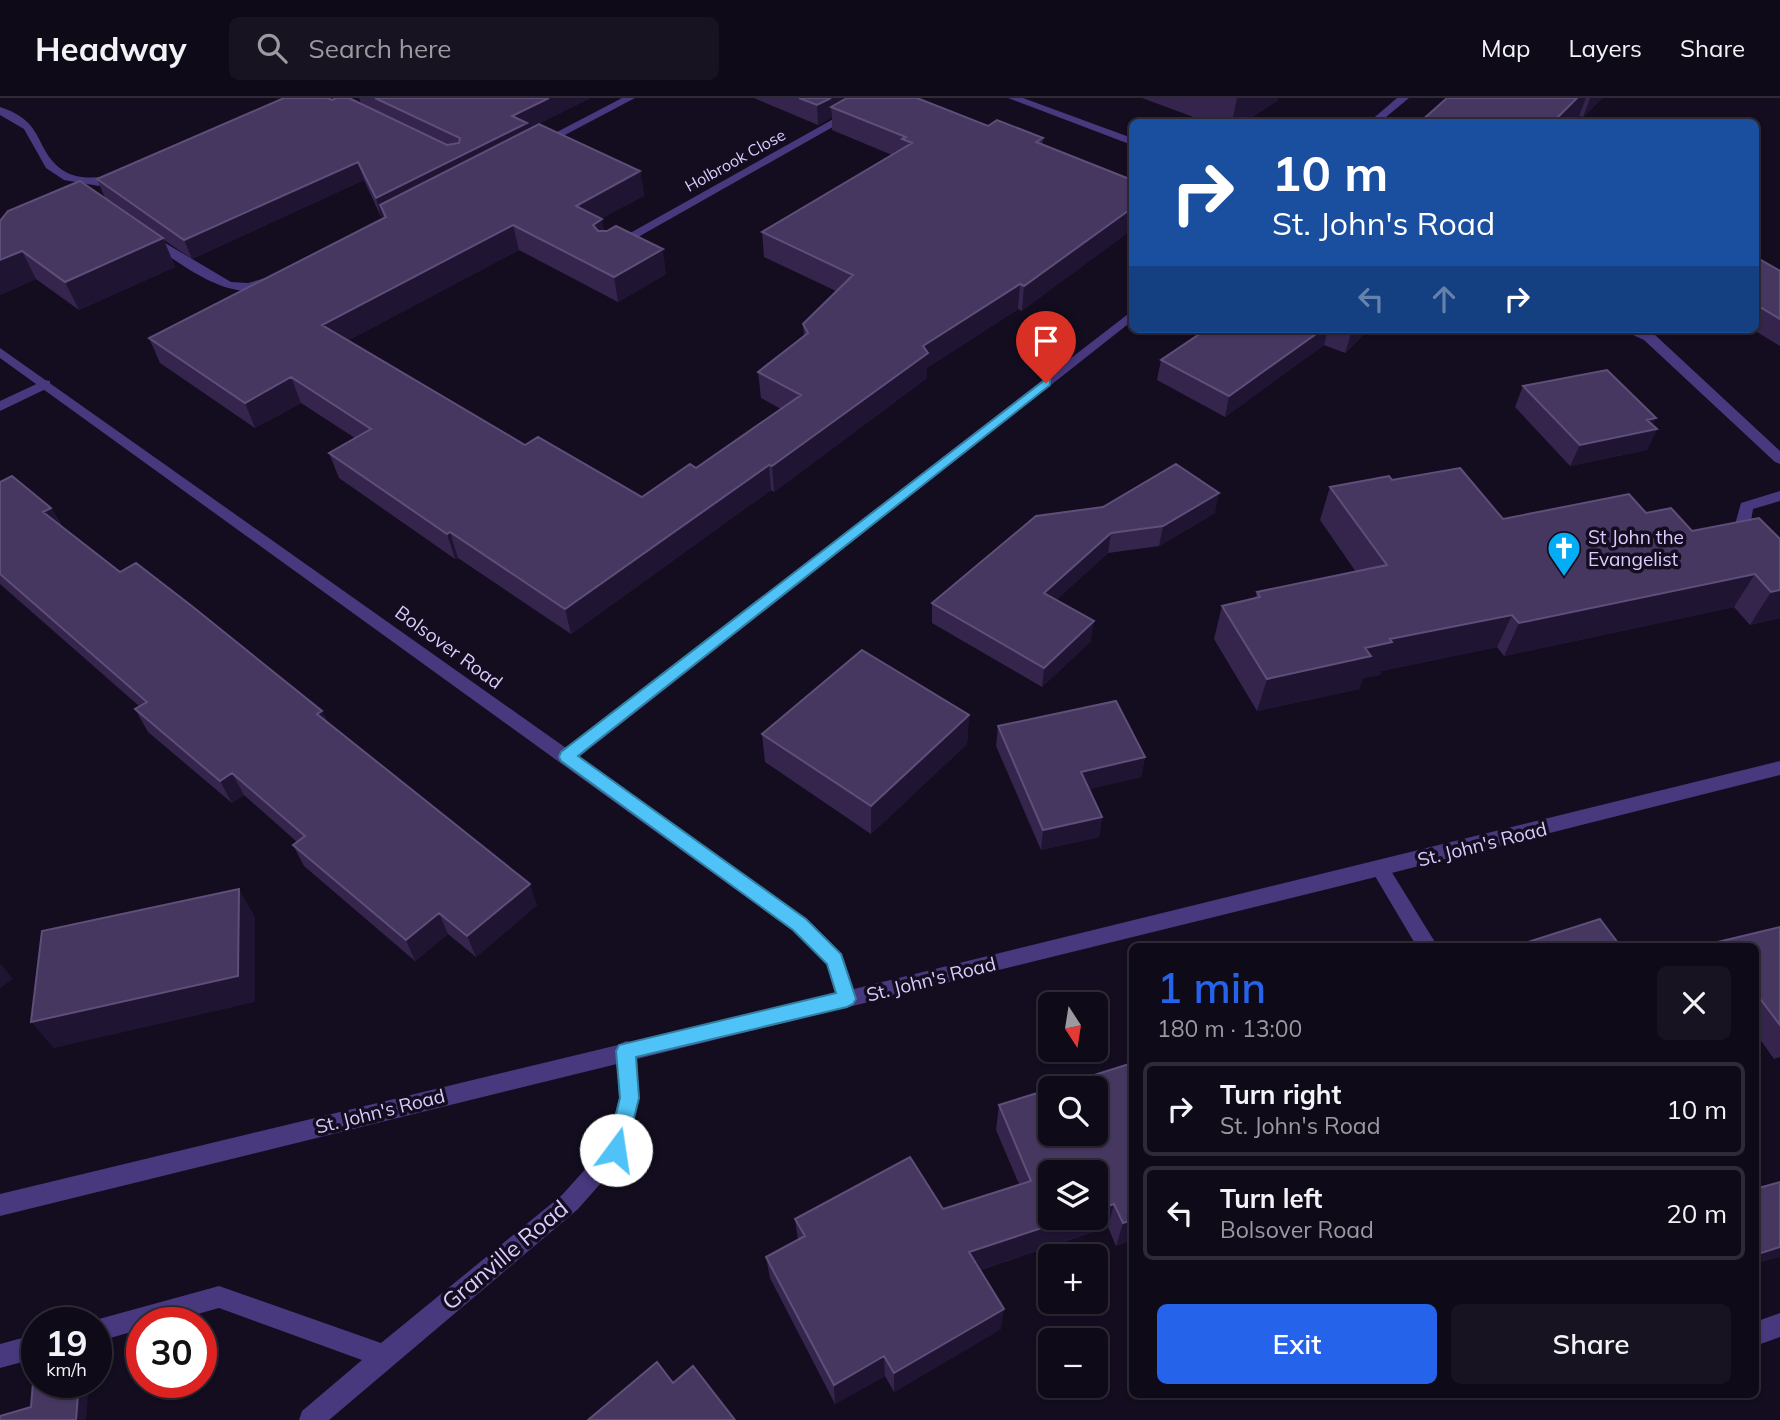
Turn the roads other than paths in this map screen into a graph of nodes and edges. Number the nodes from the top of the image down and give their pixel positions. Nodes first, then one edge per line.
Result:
1 (630, 98) edge
2 (879, 98) edge
3 (1013, 98) edge
4 (1404, 98) edge
5 (0, 110) edge
6 (1378, 119) edge
7 (1129, 141) edge
8 (526, 152) edge
9 (138, 171) edge
10 (138, 231) edge
11 (606, 250) edge
12 (287, 273) edge
13 (1129, 317) edge
14 (1638, 333) edge
15 (0, 352) edge
16 (45, 384) junction
17 (0, 407) edge
18 (1780, 459) edge
19 (1780, 496) edge
20 (1780, 571) edge
21 (567, 757) junction
22 (1780, 768) edge
23 (1381, 871) junction
24 (1426, 943) edge
25 (847, 999) junction
26 (626, 1051) junction
27 (0, 1205) edge
28 (1780, 1325) edge
29 (112, 1326) edge
30 (1759, 1333) edge
31 (21, 1350) edge
32 (0, 1356) edge
33 (384, 1356) junction
34 (318, 1418) edge

1 - 8 street
2 - 11 street, Holbrook Close
3 - 7 street
4 - 6 street
5 - 9 street
10 - 12 street
13 - 21 street
14 - 18 street
15 - 16 street, Bolsover Road
16 - 17 street
16 - 21 street, Bolsover Road
19 - 20 street
21 - 25 street, Bolsover Road
22 - 23 street, St. John's Road
23 - 24 street
23 - 25 street, St. John's Road
25 - 26 street, St. John's Road
26 - 27 street, St. John's Road
26 - 33 street, Granville Road
28 - 30 street
29 - 33 street
31 - 32 street
33 - 34 street, Granville Road

